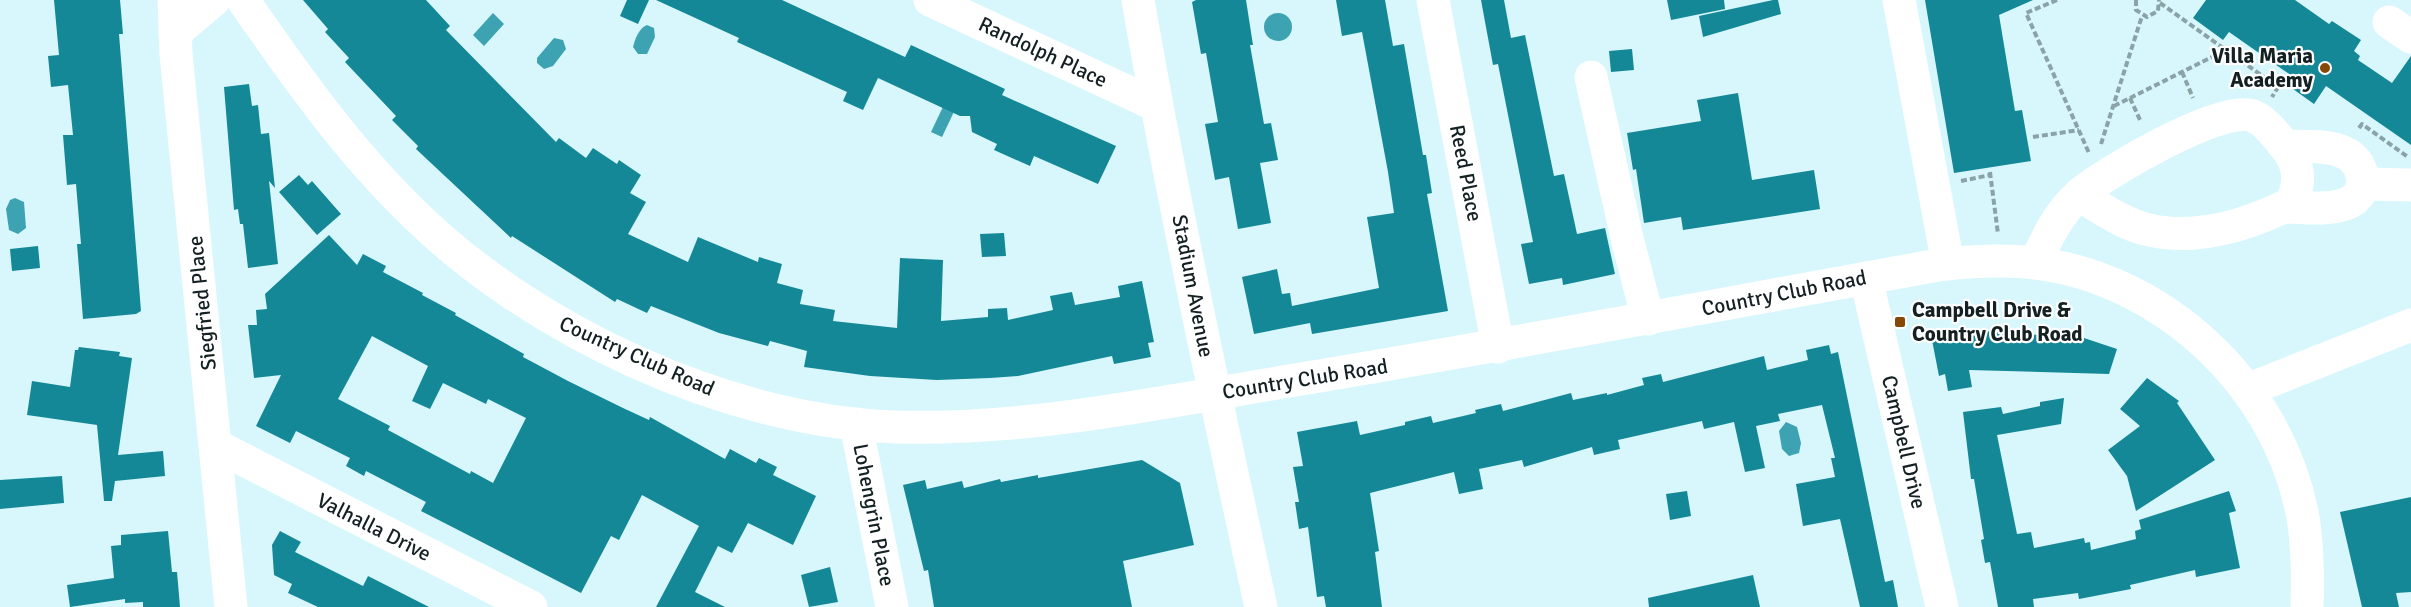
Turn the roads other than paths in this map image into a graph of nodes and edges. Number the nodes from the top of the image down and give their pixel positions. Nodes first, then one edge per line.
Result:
1 (174, 0) edge
2 (214, 0) edge
3 (243, 0) edge
4 (930, 0) edge
5 (1138, 0) edge
6 (1433, 0) edge
7 (1899, 0) edge
8 (175, 33) junction
9 (1592, 77) dead end
10 (1156, 105) junction
11 (2285, 146) junction
12 (2363, 184) junction
13 (2411, 185) edge
14 (2079, 195) junction
15 (2284, 207) junction
16 (2036, 263) junction
17 (1948, 264) junction
18 (1866, 278) junction
19 (1648, 319) junction
20 (2411, 325) edge
21 (1498, 347) junction
22 (2247, 390) junction
23 (1214, 394) junction
24 (856, 424) junction
25 (217, 446) junction
26 (231, 607) edge
27 (531, 607) edge
28 (892, 607) edge
29 (1261, 607) edge
30 (1942, 607) edge
31 (2306, 607) edge

1 - 8 street, Siegfried Place
2 - 8 street
3 - 24 street, Country Club Road
4 - 10 street, Randolph Place
5 - 10 street, Stadium Avenue
6 - 21 street, Reed Place
7 - 17 street
8 - 25 street, Siegfried Place
9 - 19 street
10 - 23 street, Stadium Avenue
11 - 12 street
11 - 14 street
11 - 15 street
12 - 13 street
12 - 15 street
14 - 15 street
14 - 16 street
16 - 17 street, Country Club Road
16 - 22 street, Country Club Road
17 - 18 street, Country Club Road
18 - 19 street, Country Club Road
18 - 30 street, Campbell Drive
19 - 21 street, Country Club Road
20 - 22 street
21 - 23 street, Country Club Road
22 - 31 street, Country Club Road
23 - 24 street, Country Club Road
23 - 29 street, Stadium Avenue
24 - 28 street, Lohengrin Place
25 - 26 street, Siegfried Place
25 - 27 street, Valhalla Drive

